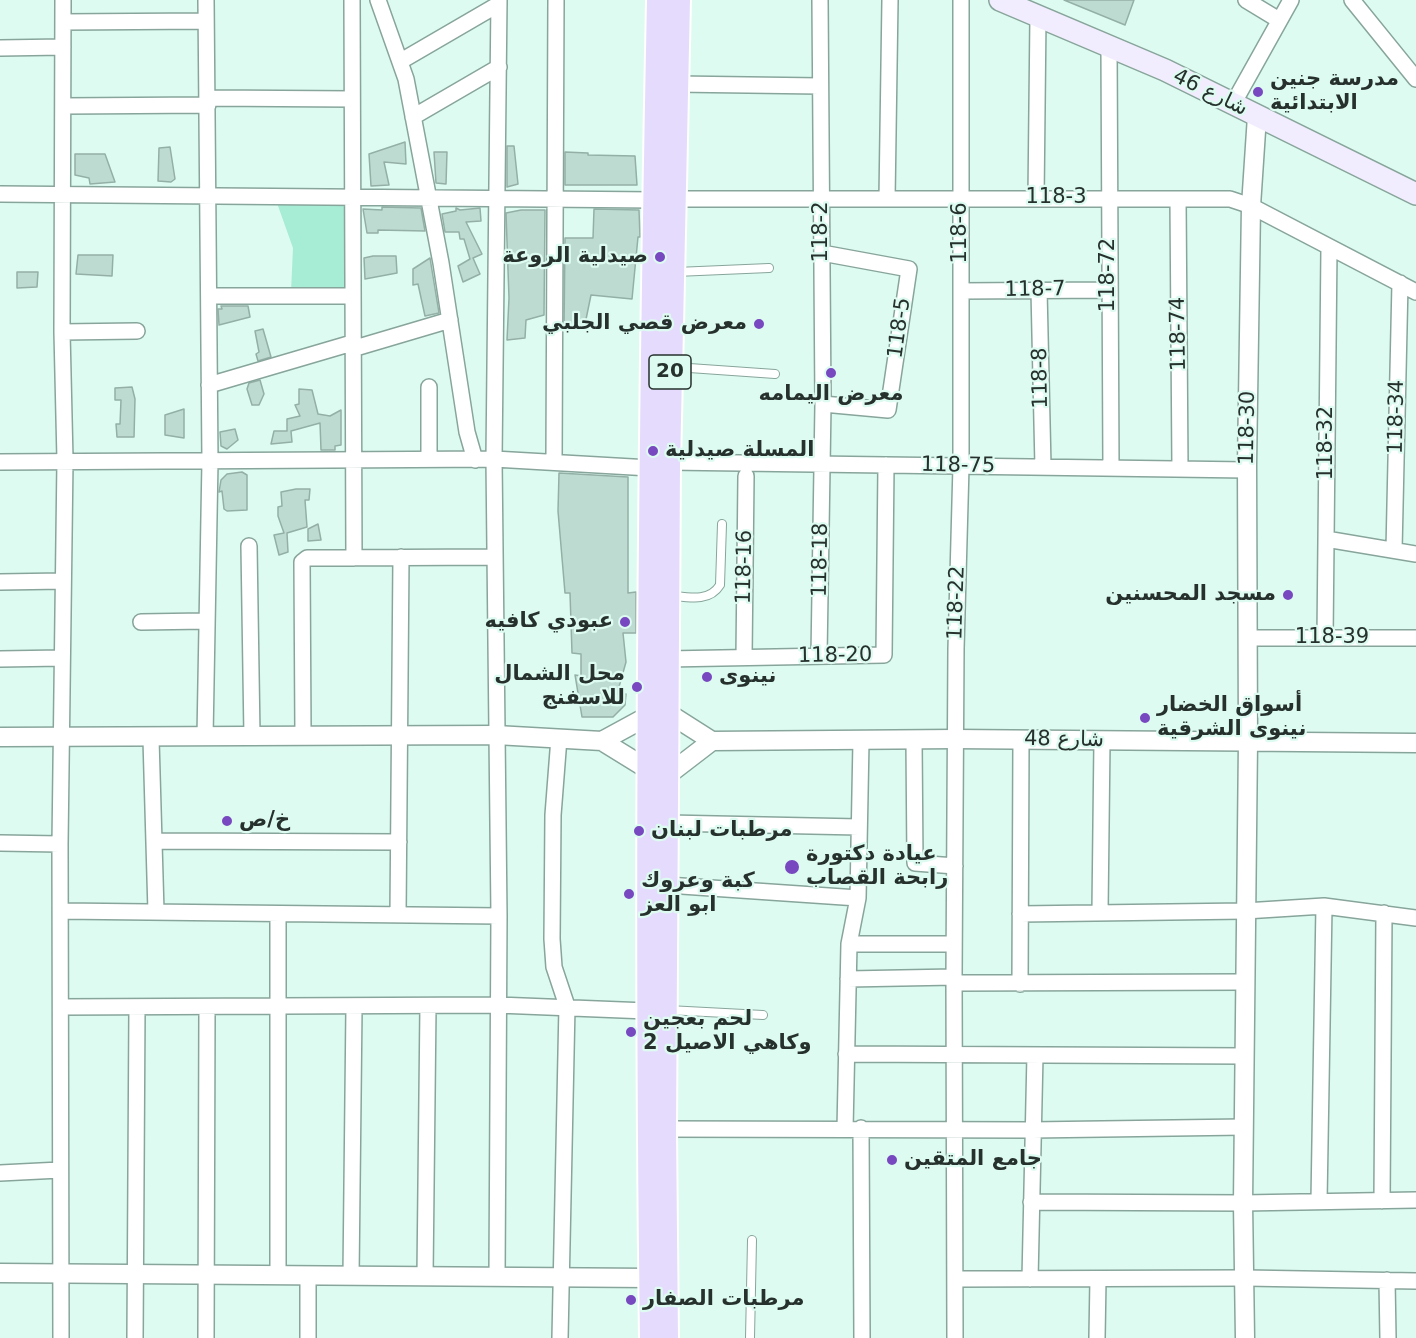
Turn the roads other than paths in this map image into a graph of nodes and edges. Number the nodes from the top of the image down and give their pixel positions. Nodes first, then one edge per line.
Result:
1 (63, 0) edge
2 (206, 0) edge
3 (352, 0) edge
4 (378, 0) edge
5 (556, 0) edge
6 (658, 0) edge
7 (679, 0) edge
8 (820, 0) edge
9 (890, 0) edge
10 (961, 0) edge
11 (1000, 0) edge
12 (1246, 0) edge
13 (1291, 0) edge
14 (1352, 0) edge
15 (499, 2) edge
16 (1038, 16) junction
17 (1279, 20) junction
18 (206, 21) junction
19 (63, 22) junction
20 (1109, 46) junction
21 (63, 47) junction
22 (0, 48) edge
23 (401, 61) junction
24 (499, 67) junction
25 (1416, 79) edge
26 (676, 84) junction
27 (820, 86) junction
28 (352, 99) junction
29 (208, 101) junction
30 (1233, 104) junction
31 (64, 106) junction
32 (1257, 116) junction
33 (413, 117) junction
34 (0, 194) edge
35 (1416, 194) edge
36 (64, 195) junction
37 (208, 196) junction
38 (351, 197) junction
39 (428, 197) junction
40 (498, 198) junction
41 (554, 198) junction
42 (1109, 198) junction
43 (821, 199) junction
44 (887, 199) junction
45 (961, 199) junction
46 (1036, 199) junction
47 (1178, 199) junction
48 (664, 200) junction
49 (1251, 206) junction
50 (1329, 248) junction
51 (822, 253) junction
52 (769, 268) dead end
53 (672, 273) junction
54 (1400, 284) junction
55 (1039, 290) junction
56 (1109, 290) junction
57 (961, 291) junction
58 (1416, 291) edge
59 (209, 296) junction
60 (352, 296) junction
61 (450, 320) junction
62 (137, 331) dead end
63 (62, 332) junction
64 (352, 346) junction
65 (670, 366) junction
66 (775, 374) dead end
67 (209, 385) junction
68 (429, 387) dead end
69 (823, 404) junction
70 (353, 459) junction
71 (429, 459) junction
72 (494, 459) junction
73 (65, 460) junction
74 (475, 460) junction
75 (210, 461) junction
76 (554, 461) junction
77 (0, 462) edge
78 (822, 464) junction
79 (659, 465) junction
80 (886, 465) junction
81 (961, 466) junction
82 (1043, 467) junction
83 (1110, 468) junction
84 (1180, 469) junction
85 (1247, 470) junction
86 (746, 476) dead end
87 (722, 524) dead end
88 (1326, 539) junction
89 (249, 546) dead end
90 (1394, 550) junction
91 (1416, 554) edge
92 (401, 557) junction
93 (495, 557) junction
94 (354, 558) junction
95 (63, 581) junction
96 (0, 582) edge
97 (668, 595) junction
98 (205, 621) junction
99 (141, 622) dead end
100 (1248, 638) junction
101 (1325, 638) junction
102 (1416, 638) edge
103 (819, 656) junction
104 (744, 657) junction
105 (62, 658) junction
106 (0, 659) edge
107 (668, 659) junction
108 (658, 714) junction
109 (303, 735) junction
110 (400, 735) junction
111 (496, 735) junction
112 (61, 736) junction
113 (252, 736) junction
114 (0, 737) edge
115 (205, 737) junction
116 (559, 738) junction
117 (151, 739) junction
118 (914, 740) junction
119 (955, 740) junction
120 (1020, 740) junction
121 (602, 741) junction
122 (712, 741) junction
123 (861, 741) junction
124 (1102, 741) junction
125 (1248, 741) junction
126 (1416, 743) edge
127 (659, 772) junction
128 (668, 823) junction
129 (859, 827) junction
130 (156, 841) junction
131 (399, 842) junction
132 (0, 843) edge
133 (60, 844) junction
134 (955, 866) junction
135 (668, 885) junction
136 (858, 898) junction
137 (1324, 906) junction
138 (61, 911) junction
139 (1100, 911) junction
140 (1245, 911) junction
141 (156, 912) junction
142 (1384, 913) junction
143 (278, 914) junction
144 (1020, 914) junction
145 (398, 915) junction
146 (499, 916) junction
147 (1416, 918) edge
148 (849, 944) junction
149 (954, 944) junction
150 (848, 979) junction
151 (954, 980) junction
152 (1243, 982) junction
153 (1020, 984) junction
154 (498, 1005) junction
155 (278, 1006) junction
156 (428, 1006) junction
157 (567, 1006) junction
158 (61, 1007) junction
159 (137, 1007) junction
160 (207, 1007) junction
161 (354, 1007) junction
162 (656, 1010) junction
163 (763, 1015) dead end
164 (846, 1054) junction
165 (954, 1055) junction
166 (1035, 1055) junction
167 (1245, 1056) junction
168 (1244, 1127) junction
169 (861, 1128) junction
170 (665, 1129) junction
171 (845, 1129) junction
172 (953, 1129) junction
173 (1032, 1130) junction
174 (60, 1170) junction
175 (0, 1173) edge
176 (1416, 1200) edge
177 (1319, 1201) junction
178 (1382, 1201) junction
179 (1031, 1202) junction
180 (1243, 1203) junction
181 (752, 1240) dead end
182 (0, 1273) edge
183 (62, 1274) junction
184 (136, 1274) junction
185 (206, 1275) junction
186 (278, 1275) junction
187 (308, 1275) junction
188 (351, 1276) junction
189 (425, 1276) junction
190 (497, 1277) junction
191 (563, 1277) junction
192 (650, 1278) junction
193 (1098, 1278) junction
194 (1246, 1278) junction
195 (955, 1279) junction
196 (1030, 1279) junction
197 (1387, 1280) junction
198 (1416, 1281) edge
199 (61, 1338) edge
200 (135, 1338) edge
201 (206, 1338) edge
202 (308, 1338) edge
203 (560, 1338) edge
204 (651, 1338) edge
205 (667, 1338) edge
206 (750, 1338) edge
207 (862, 1338) edge
208 (955, 1338) edge
209 (1097, 1338) edge
210 (1245, 1338) edge
211 (1388, 1338) edge

1 - 19 street
2 - 18 street
3 - 28 street
4 - 23 street
5 - 41 street
6 - 48 main road, 20
7 - 26 main road, 20
8 - 27 street, 118-2
9 - 44 street
10 - 45 street, 118-6
11 - 16 main road, شارع 46
12 - 17 street
13 - 17 street
14 - 25 street
15 - 23 street
15 - 24 street
16 - 20 main road, شارع 46
16 - 46 street
17 - 30 street
18 - 19 street
18 - 29 street
19 - 21 street
20 - 30 main road, شارع 46
20 - 42 street, 118-72
21 - 22 street
21 - 31 street
23 - 33 street
24 - 33 street
24 - 40 street
26 - 27 street
26 - 48 main road, 20
27 - 43 street, 118-2
28 - 29 street
28 - 38 street
29 - 31 street
29 - 37 street
30 - 32 main road, شارع 46
31 - 36 street
32 - 35 main road, شارع 46
32 - 49 street, 118-30
33 - 39 street
34 - 36 street, 118-3
36 - 37 street, 118-3
36 - 63 street
37 - 38 street, 118-3
37 - 59 street
38 - 39 street, 118-3
38 - 60 street
39 - 40 street, 118-3
39 - 61 street
40 - 41 street, 118-3
40 - 72 street
41 - 48 street, 118-3
41 - 76 street
42 - 46 street, 118-3
42 - 47 street, 118-3
42 - 56 street, 118-72
43 - 44 street, 118-3
43 - 48 street, 118-3
43 - 51 street, 118-2
44 - 45 street, 118-3
45 - 46 street, 118-3
45 - 57 street, 118-6
47 - 49 street, 118-3
47 - 84 street, 118-74
48 - 53 main road, 20
48 - 79 main road, 20
49 - 50 street, 118-3
49 - 85 street, 118-30
50 - 54 street, 118-3
50 - 88 street, 118-32
51 - 69 street, 118-2
51 - 69 street, 118-5
52 - 53 lane
53 - 65 main road, 20
54 - 58 street, 118-3
54 - 90 street, 118-34
55 - 56 street, 118-7
55 - 57 street, 118-7
55 - 82 street, 118-8
56 - 83 street, 118-72
57 - 81 street, 118-6
59 - 60 street
59 - 67 street
60 - 64 street
61 - 64 street
61 - 74 street
62 - 63 street
63 - 73 street
64 - 67 street
64 - 70 street
65 - 66 lane
65 - 79 main road, 20
67 - 75 street
68 - 71 street
69 - 78 street, 118-2
70 - 71 street, 118-75
70 - 75 street, 118-75
70 - 94 street
71 - 74 street, 118-75
72 - 74 street, 118-75
72 - 76 street, 118-75
72 - 93 street
73 - 75 street, 118-75
73 - 77 street, 118-75
73 - 95 street
75 - 98 street
76 - 79 street, 118-75
78 - 79 street, 118-75
78 - 80 street, 118-75
78 - 103 street, 118-18
79 - 97 main road, 20
79 - 108 main road, 20
80 - 81 street, 118-75
80 - 103 street, 118-20
81 - 82 street, 118-75
81 - 119 street, 118-22
82 - 83 street, 118-75
83 - 84 street, 118-75
84 - 85 street, 118-75
85 - 100 street, 118-30
86 - 104 street, 118-16
87 - 97 lane
88 - 90 street
88 - 101 street, 118-32
89 - 113 street
90 - 91 street
92 - 93 street
92 - 94 street
92 - 110 street
93 - 111 street
94 - 109 street
95 - 96 street
95 - 105 street
97 - 107 main road, 20
98 - 99 street
98 - 115 street
100 - 101 street, 118-39
100 - 125 street, 118-30
101 - 102 street, 118-39
103 - 104 street, 118-20
104 - 107 street, 118-20
105 - 106 street
105 - 112 street
107 - 108 main road, 20
108 - 121 street
108 - 122 street
108 - 127 main road, 20
109 - 110 street
109 - 113 street
110 - 111 street
110 - 131 street
111 - 116 street
111 - 146 street
112 - 114 street
112 - 117 street
112 - 133 street
113 - 115 street
115 - 117 street
116 - 121 street
116 - 157 street
117 - 130 street
118 - 119 street, شارع 48
118 - 123 street, شارع 48
118 - 134 street
119 - 120 street, شارع 48
119 - 134 street, 118-22
120 - 124 street, شارع 48
120 - 144 street
121 - 127 street
122 - 123 street, شارع 48
122 - 127 street
123 - 129 street
124 - 125 street, شارع 48
124 - 139 street
125 - 126 street, شارع 48
125 - 140 street, 118-30
127 - 128 main road
127 - 162 main road
128 - 129 street
128 - 135 main road
129 - 136 street
130 - 131 street
130 - 141 street
131 - 145 street
132 - 133 street
133 - 138 street
134 - 149 street, 118-22
135 - 136 street
135 - 162 main road
136 - 148 street
137 - 140 street
137 - 142 street
137 - 177 street
138 - 141 street
138 - 158 street
139 - 140 street
139 - 144 street
140 - 152 street, 118-30
141 - 143 street
142 - 147 street
142 - 178 street
143 - 145 street
143 - 155 street
144 - 153 street
145 - 146 street
146 - 154 street
148 - 149 street
148 - 150 street
149 - 151 street, 118-22
150 - 151 street
150 - 164 street
151 - 153 street
151 - 165 street, 118-22
152 - 153 street
152 - 167 street, 118-30
154 - 156 street
154 - 157 street
154 - 190 street
155 - 160 street
155 - 161 street
155 - 186 street
156 - 161 street
156 - 189 street
157 - 162 street
157 - 191 street
158 - 159 street
158 - 174 street
159 - 160 street
159 - 184 street
160 - 185 street
161 - 188 street
162 - 163 lane
162 - 170 main road
162 - 192 main road
164 - 165 street
164 - 171 street
165 - 166 street
165 - 172 street, 118-22
166 - 167 street
166 - 173 street
167 - 168 street, 118-30
168 - 173 street
168 - 180 street, 118-30
169 - 171 street
169 - 172 street
169 - 207 street
170 - 171 street
170 - 205 main road
172 - 173 street
172 - 195 street, 118-22
173 - 179 street
174 - 175 street
174 - 183 street
176 - 178 street
177 - 178 street
177 - 180 street
179 - 180 street
179 - 196 street
180 - 194 street, 118-30
181 - 206 lane
182 - 183 street
183 - 184 street
183 - 199 street
184 - 185 street
184 - 200 street
185 - 186 street
185 - 201 street
186 - 187 street
187 - 188 street
187 - 202 street
188 - 189 street
189 - 190 street
190 - 191 street
191 - 192 street
191 - 203 street
192 - 204 main road
193 - 194 street
193 - 196 street
193 - 209 street
194 - 197 street
194 - 210 street, 118-30
195 - 196 street
195 - 208 street, 118-22
197 - 198 street
197 - 211 street

